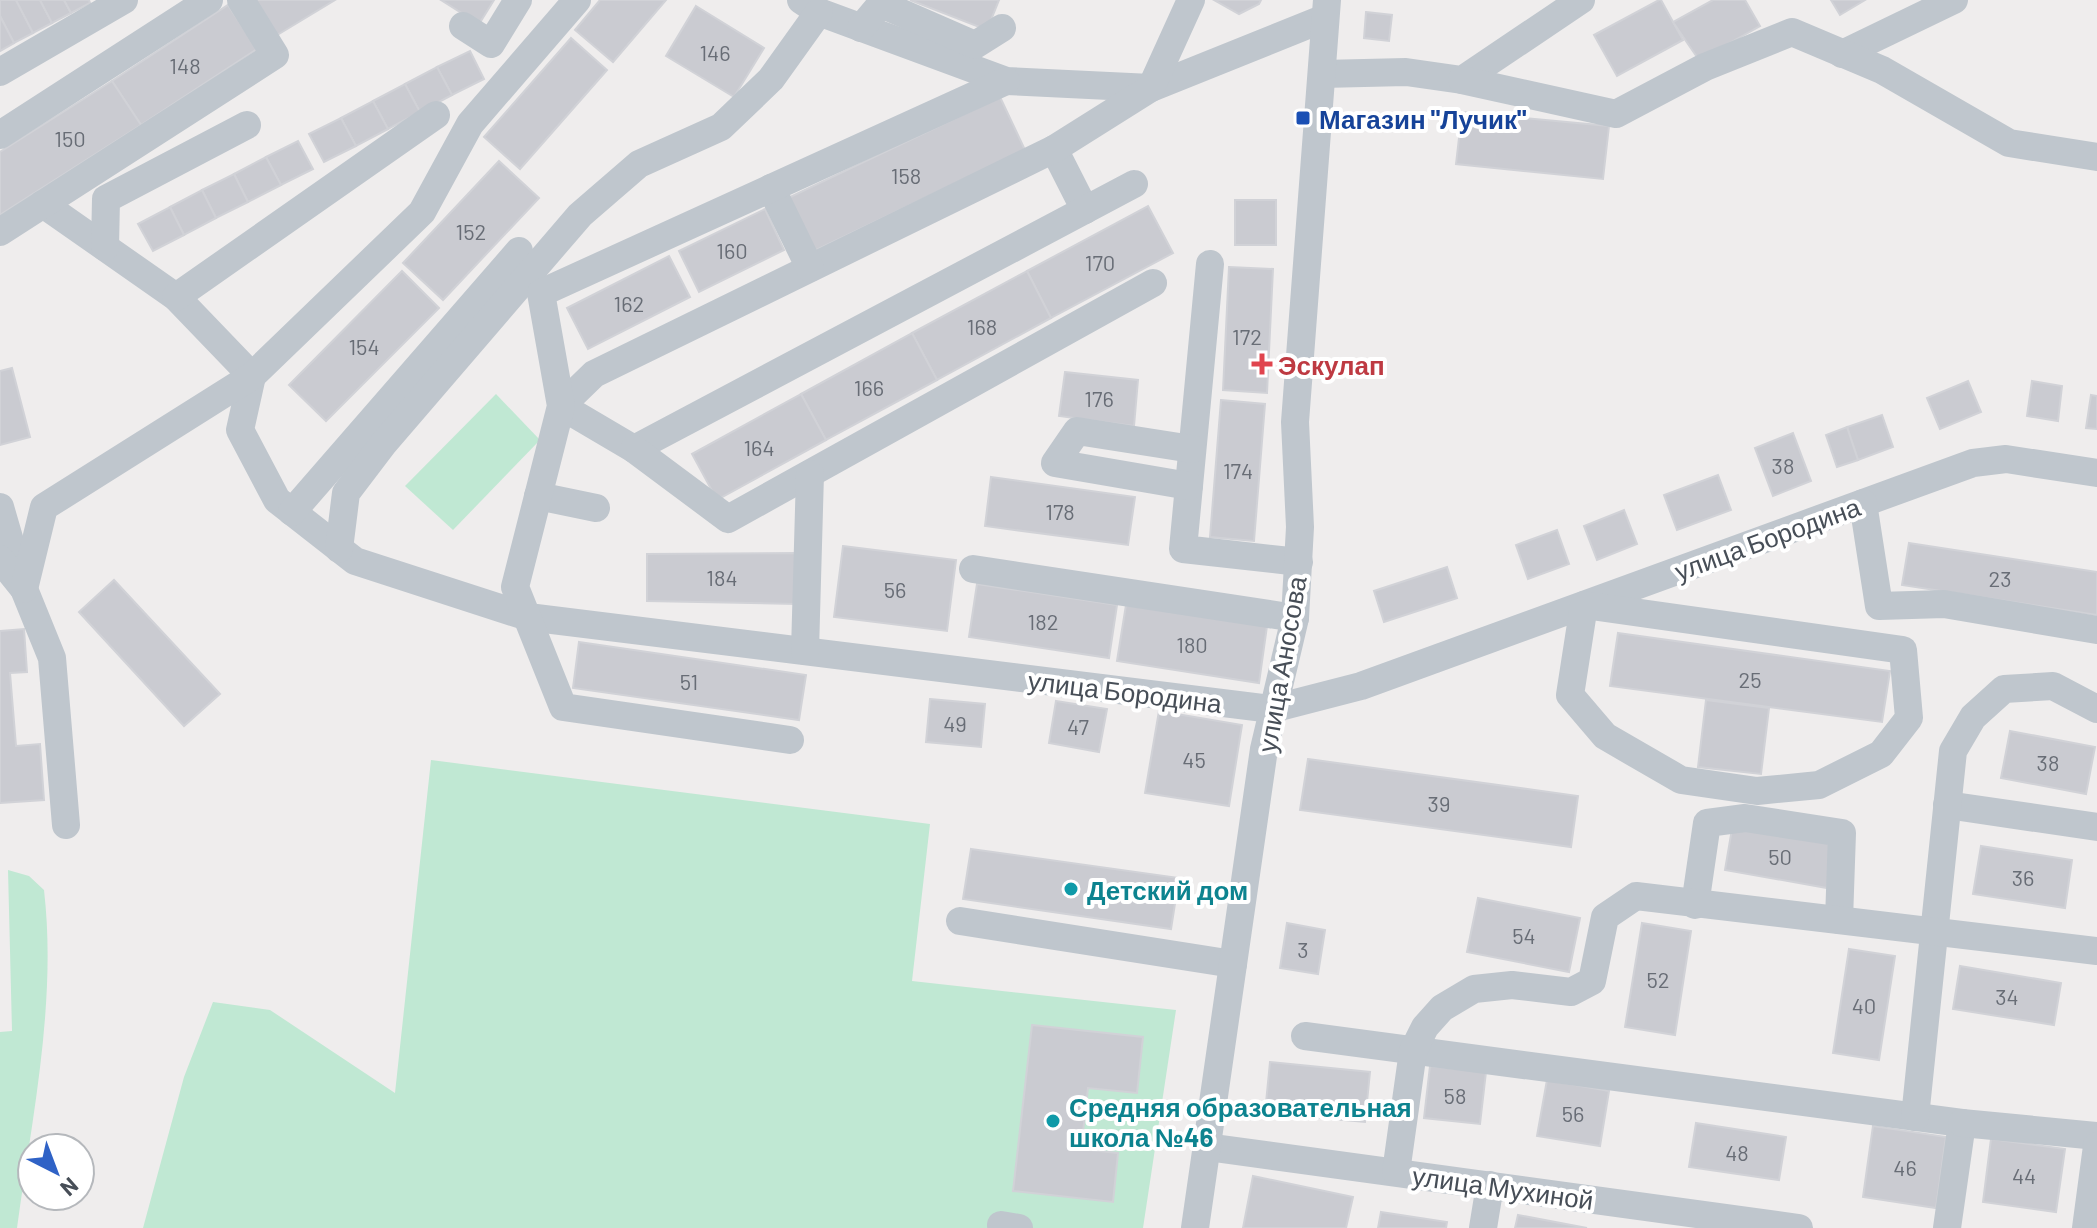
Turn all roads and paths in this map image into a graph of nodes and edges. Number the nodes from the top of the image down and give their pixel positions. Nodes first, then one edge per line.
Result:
1 (124, 0) edge
2 (209, 0) edge
3 (241, 0) edge
4 (518, 0) edge
5 (577, 0) edge
6 (1191, 0) edge
7 (1581, 0) edge
8 (1954, 0) edge
9 (810, 6) edge
10 (1326, 9) edge
11 (463, 26) dead end
12 (861, 28) junction
13 (1002, 28) dead end
14 (1842, 54) junction
15 (0, 72) edge
16 (1322, 74) junction
17 (1462, 80) junction
18 (1006, 81) junction
19 (1151, 88) junction
20 (436, 115) dead end
21 (247, 125) dead end
22 (0, 135) edge
23 (1054, 149) junction
24 (2097, 157) edge
25 (1134, 184) dead end
26 (771, 188) junction
27 (43, 204) junction
28 (1085, 210) junction
29 (0, 232) edge
30 (105, 247) junction
31 (519, 251) dead end
32 (1210, 264) dead end
33 (810, 268) junction
34 (1153, 283) dead end
35 (176, 297) junction
36 (252, 376) junction
37 (561, 406) junction
38 (634, 449) junction
39 (1192, 449) junction
40 (2097, 473) edge
41 (810, 474) junction
42 (1189, 486) junction
43 (538, 496) junction
44 (1863, 503) junction
45 (0, 507) edge
46 (596, 508) dead end
47 (292, 512) junction
48 (339, 549) junction
49 (0, 559) edge
50 (1299, 562) junction
51 (973, 569) dead end
52 (24, 589) junction
53 (1584, 605) junction
54 (528, 617) junction
55 (1295, 618) junction
56 (2097, 630) edge
57 (805, 651) junction
58 (1272, 709) junction
59 (2097, 709) edge
60 (790, 740) dead end
61 (1947, 805) junction
62 (66, 825) dead end
63 (2097, 827) edge
64 (1695, 905) junction
65 (1839, 920) junction
66 (960, 921) dead end
67 (1934, 930) junction
68 (2097, 951) edge
69 (1233, 964) junction
70 (1305, 1036) dead end
71 (1413, 1051) junction
72 (1915, 1117) junction
73 (1962, 1123) junction
74 (2097, 1136) edge
75 (2097, 1146) edge
76 (1207, 1147) junction
77 (1396, 1172) junction
78 (1490, 1185) junction
79 (1195, 1228) edge
80 (1483, 1228) edge
81 (1799, 1228) edge
82 (1947, 1228) edge
83 (2086, 1228) edge

1 - 15 street
2 - 22 street
3 - 27 street
4 - 11 street
5 - 36 street
6 - 19 street
7 - 17 street
8 - 14 street
9 - 12 street
9 - 48 street
10 - 16 street, улица Аносова
10 - 19 street
12 - 13 street
12 - 18 street
14 - 17 street
14 - 24 street
16 - 17 street
16 - 50 street, улица Аносова
18 - 19 street
18 - 26 street
19 - 23 street
20 - 35 street
21 - 30 street
23 - 28 street
23 - 33 street
25 - 28 street
26 - 33 street
26 - 37 street
27 - 29 street
27 - 30 street
28 - 38 street
30 - 35 street
31 - 47 street
32 - 39 street
33 - 37 street
34 - 41 street
35 - 36 street
36 - 47 street, улица Бородина
36 - 52 street
37 - 38 street
37 - 43 street
38 - 41 street
39 - 42 street
39 - 42 street
40 - 44 street, улица Бородина
41 - 57 street
42 - 50 street
43 - 46 street
43 - 54 street
44 - 53 street, улица Бородина
44 - 56 street
45 - 52 street
47 - 48 street, улица Бородина
48 - 54 street, улица Бородина
49 - 52 street
50 - 55 street, улица Аносова
51 - 55 street
52 - 62 street
53 - 53 street
53 - 58 street, улица Бородина
54 - 57 street, улица Бородина
54 - 60 street
55 - 58 street, улица Аносова
57 - 58 street, улица Бородина
58 - 69 street, улица Аносова
59 - 61 street
61 - 63 street
61 - 67 street
64 - 65 street
64 - 65 street
64 - 71 street
65 - 67 street
66 - 69 street
67 - 68 street
67 - 72 street
69 - 76 street, улица Аносова
70 - 71 street
71 - 72 street
71 - 77 street
72 - 73 street
73 - 74 street
73 - 82 street
75 - 83 street
76 - 77 street, улица Мухиной
76 - 79 street, улица Аносова
77 - 78 street, улица Мухиной
78 - 80 street
78 - 81 street, улица Мухиной

